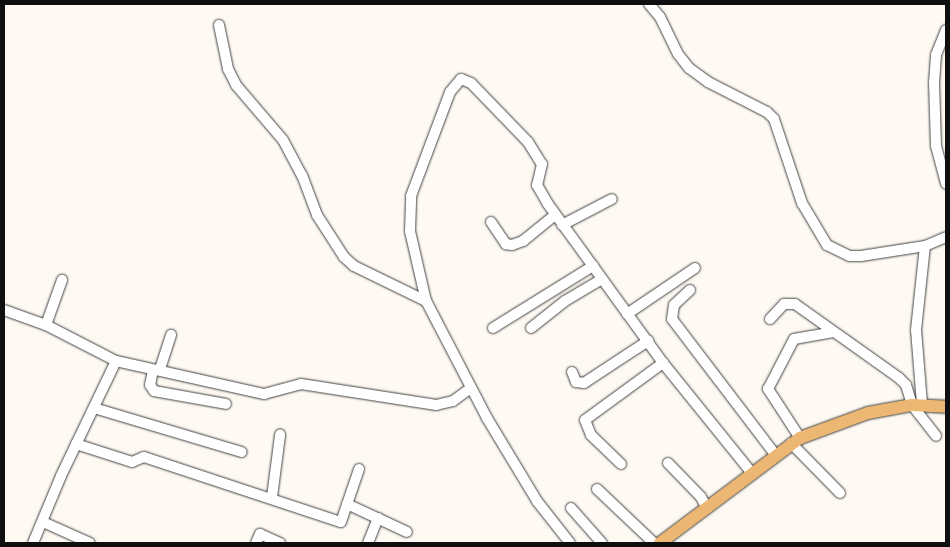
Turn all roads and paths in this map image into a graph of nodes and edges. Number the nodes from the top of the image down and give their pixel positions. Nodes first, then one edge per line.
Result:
1 (649, 4) edge
2 (219, 25) dead end
3 (946, 30) edge
4 (946, 184) edge
5 (612, 199) dead end
6 (555, 215) junction
7 (491, 222) dead end
8 (562, 225) junction
9 (946, 237) edge
10 (925, 246) junction
11 (592, 266) junction
12 (695, 268) dead end
13 (602, 279) junction
14 (62, 280) dead end
15 (690, 290) dead end
16 (426, 300) junction
17 (4, 310) edge
18 (626, 314) junction
19 (770, 319) dead end
20 (46, 325) junction
21 (493, 328) dead end
22 (531, 328) dead end
23 (833, 332) junction
24 (171, 335) dead end
25 (648, 341) junction
26 (116, 361) junction
27 (663, 363) junction
28 (157, 370) junction
29 (572, 372) dead end
30 (472, 388) junction
31 (226, 404) dead end
32 (917, 404) junction
33 (94, 408) junction
34 (946, 408) edge
35 (280, 436) dead end
36 (936, 436) dead end
37 (796, 441) junction
38 (76, 444) junction
39 (242, 452) dead end
40 (775, 454) junction
41 (668, 463) dead end
42 (621, 464) dead end
43 (359, 469) dead end
44 (751, 472) junction
45 (597, 489) dead end
46 (840, 493) dead end
47 (272, 497) junction
48 (347, 504) junction
49 (706, 507) junction
50 (570, 508) dead end
51 (378, 518) junction
52 (43, 522) junction
53 (407, 532) dead end
54 (33, 543) edge
55 (90, 543) edge
56 (256, 543) edge
57 (280, 543) edge
58 (368, 543) edge
59 (570, 543) edge
60 (602, 543) edge
61 (654, 543) edge
62 (660, 543) edge

1 - 10 street
2 - 16 street
3 - 4 street
5 - 8 street
6 - 7 street
6 - 8 street
6 - 16 street
8 - 11 street
9 - 10 street
10 - 32 street
11 - 13 street
11 - 21 street
12 - 18 street
13 - 18 street
13 - 22 street
14 - 20 street
15 - 40 street
16 - 30 street
17 - 20 street
18 - 25 street
19 - 23 street
20 - 26 street
23 - 32 street
23 - 37 street
24 - 28 street
25 - 27 street
25 - 29 street
26 - 28 street
26 - 33 street
27 - 42 street
27 - 44 street
28 - 30 street
28 - 31 street
30 - 59 street
32 - 34 main road
32 - 36 street
32 - 37 main road
33 - 38 street
33 - 39 street
35 - 47 street
37 - 40 main road
37 - 46 street
38 - 47 street
38 - 52 street
40 - 44 main road
41 - 49 street
43 - 48 street
44 - 49 main road
45 - 61 street
47 - 48 street
48 - 51 street
49 - 62 main road
50 - 60 street
51 - 53 street
51 - 58 street
52 - 54 street
52 - 55 street
56 - 57 street

